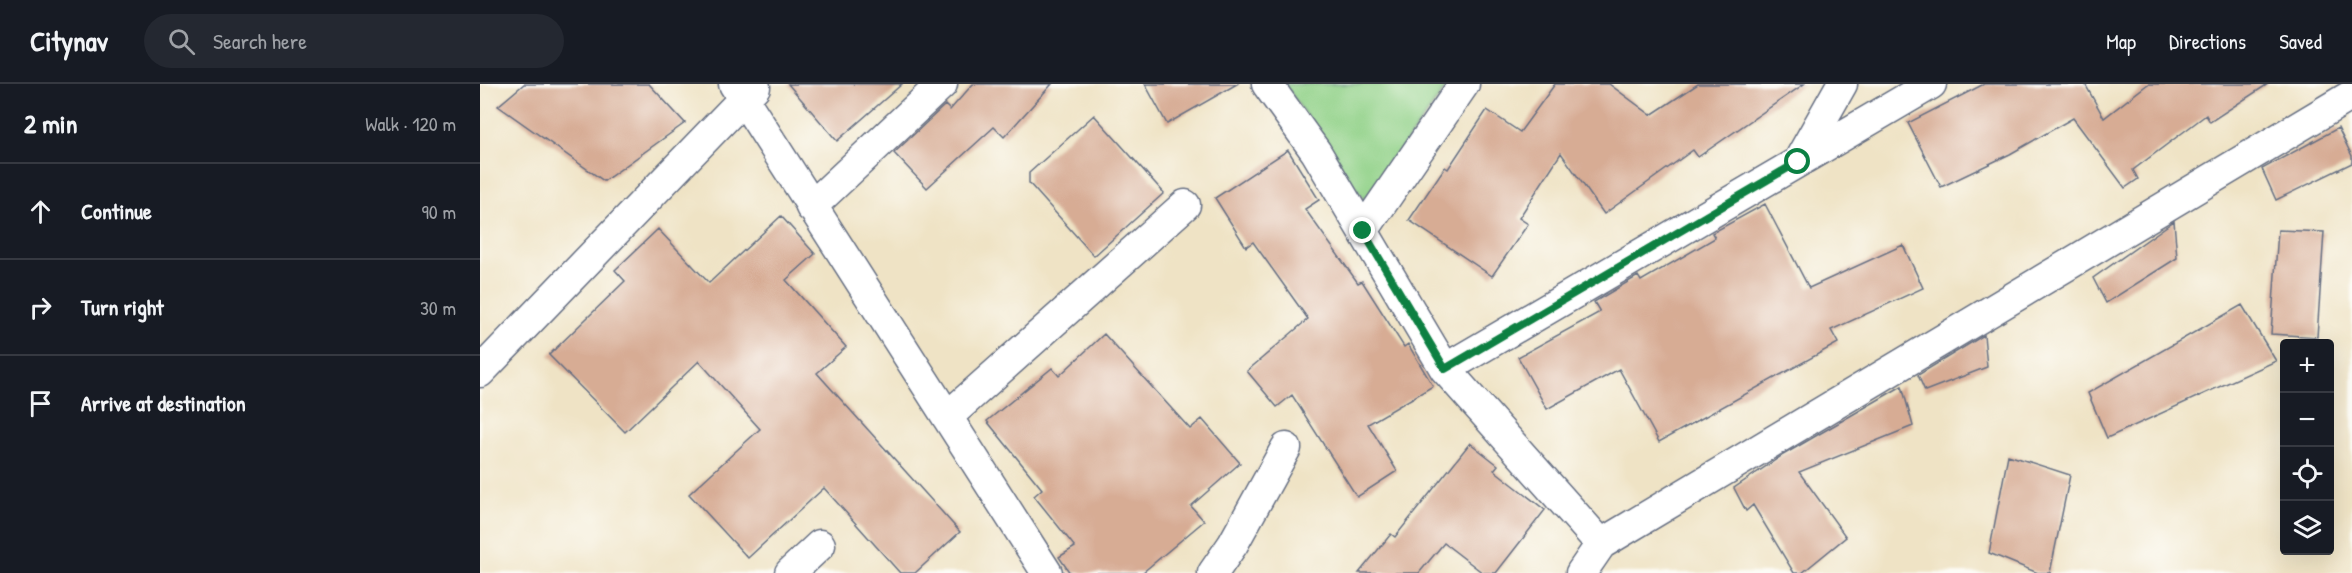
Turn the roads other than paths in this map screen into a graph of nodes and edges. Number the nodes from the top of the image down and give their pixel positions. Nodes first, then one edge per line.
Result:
1 (942, 84) edge
2 (1267, 84) edge
3 (1464, 84) edge
4 (1842, 84) edge
5 (1931, 84) edge
6 (744, 90) edge
7 (2352, 95) edge
8 (1798, 162) junction
9 (1185, 205) dead end
10 (811, 207) junction
11 (1363, 231) junction
12 (1445, 369) junction
13 (480, 372) edge
14 (947, 417) junction
15 (1286, 448) dead end
16 (1601, 544) junction
17 (820, 545) dead end
18 (790, 573) edge
19 (1047, 573) edge
20 (1213, 573) edge
21 (1581, 573) edge

1 - 10 street
2 - 11 street
3 - 11 street
4 - 8 street
5 - 8 street
6 - 10 street
6 - 13 street
7 - 16 street
8 - 12 street
9 - 14 street
10 - 14 street
11 - 12 street
12 - 16 street
14 - 19 street
15 - 20 street
16 - 21 street
17 - 18 street

